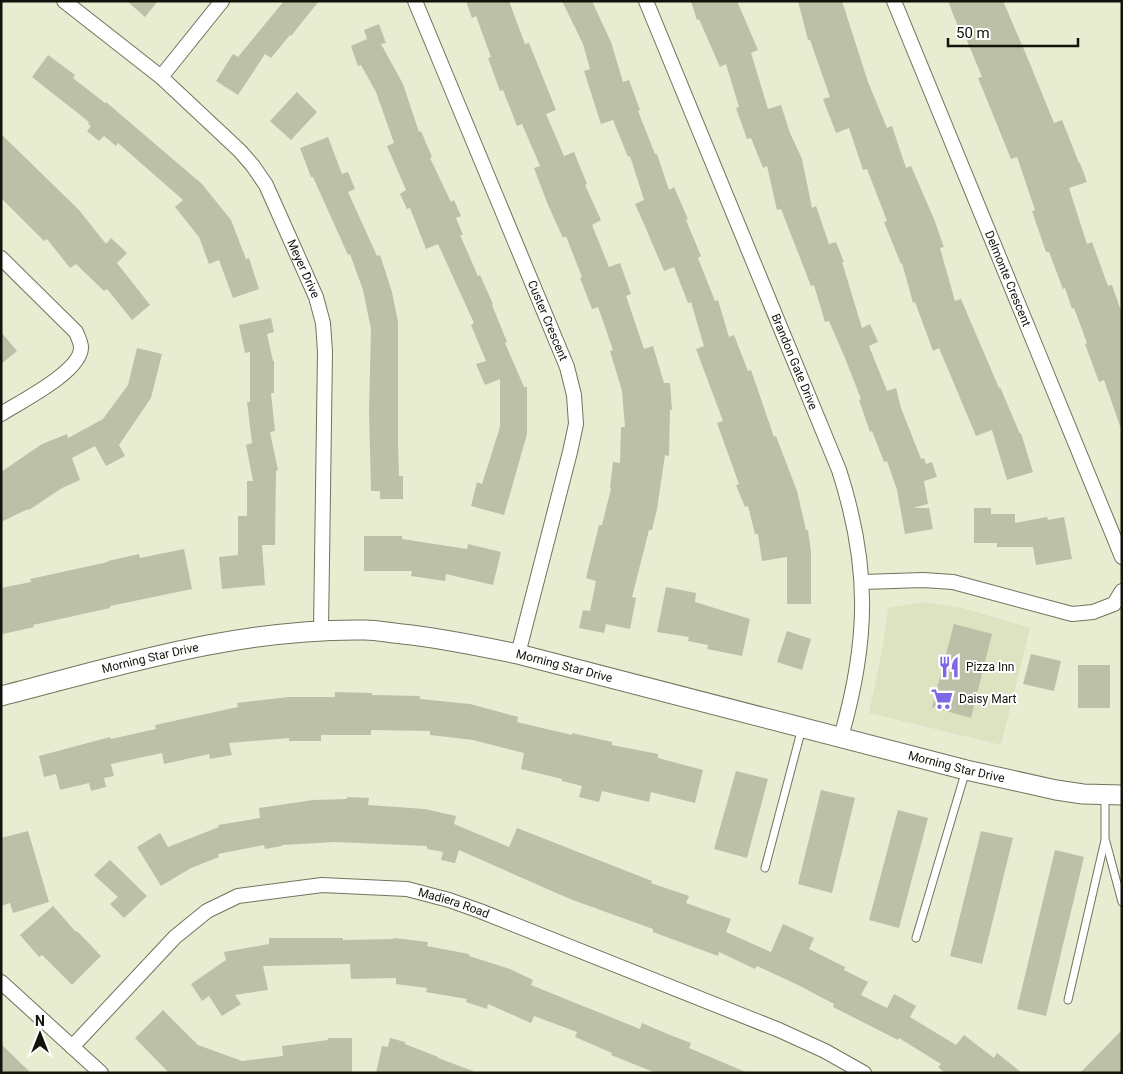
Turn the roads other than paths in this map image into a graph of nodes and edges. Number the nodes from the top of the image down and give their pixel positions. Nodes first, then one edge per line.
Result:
1 (64, 1) edge
2 (222, 1) edge
3 (415, 1) edge
4 (646, 1) edge
5 (894, 1) edge
6 (161, 77) junction
7 (1, 258) edge
8 (1, 414) edge
9 (1122, 557) edge
10 (863, 582) junction
11 (1122, 592) edge
12 (321, 630) junction
13 (518, 654) junction
14 (1, 696) edge
15 (802, 728) junction
16 (841, 737) junction
17 (966, 770) junction
18 (1114, 795) edge
19 (1105, 840) junction
20 (765, 868) dead end
21 (1122, 902) edge
22 (916, 938) dead end
23 (1, 982) edge
24 (1068, 1000) dead end
25 (72, 1047) junction
26 (101, 1073) edge
27 (864, 1073) edge

1 - 6 street, Meyer Drive
2 - 6 street
3 - 13 street, Custer Crescent
4 - 10 street, Brandon Gate Drive
5 - 9 street, Delmonte Crescent
6 - 12 street, Meyer Drive
7 - 8 street
10 - 11 street
10 - 16 street, Brandon Gate Drive
12 - 13 street, Morning Star Drive
12 - 14 street, Morning Star Drive
13 - 15 street, Morning Star Drive
15 - 16 street, Morning Star Drive
15 - 20 lane
16 - 17 street, Morning Star Drive
17 - 18 street, Morning Star Drive
17 - 22 lane
18 - 19 lane
19 - 21 lane
19 - 24 lane
23 - 25 street
25 - 26 street
25 - 27 street, Madiera Road

